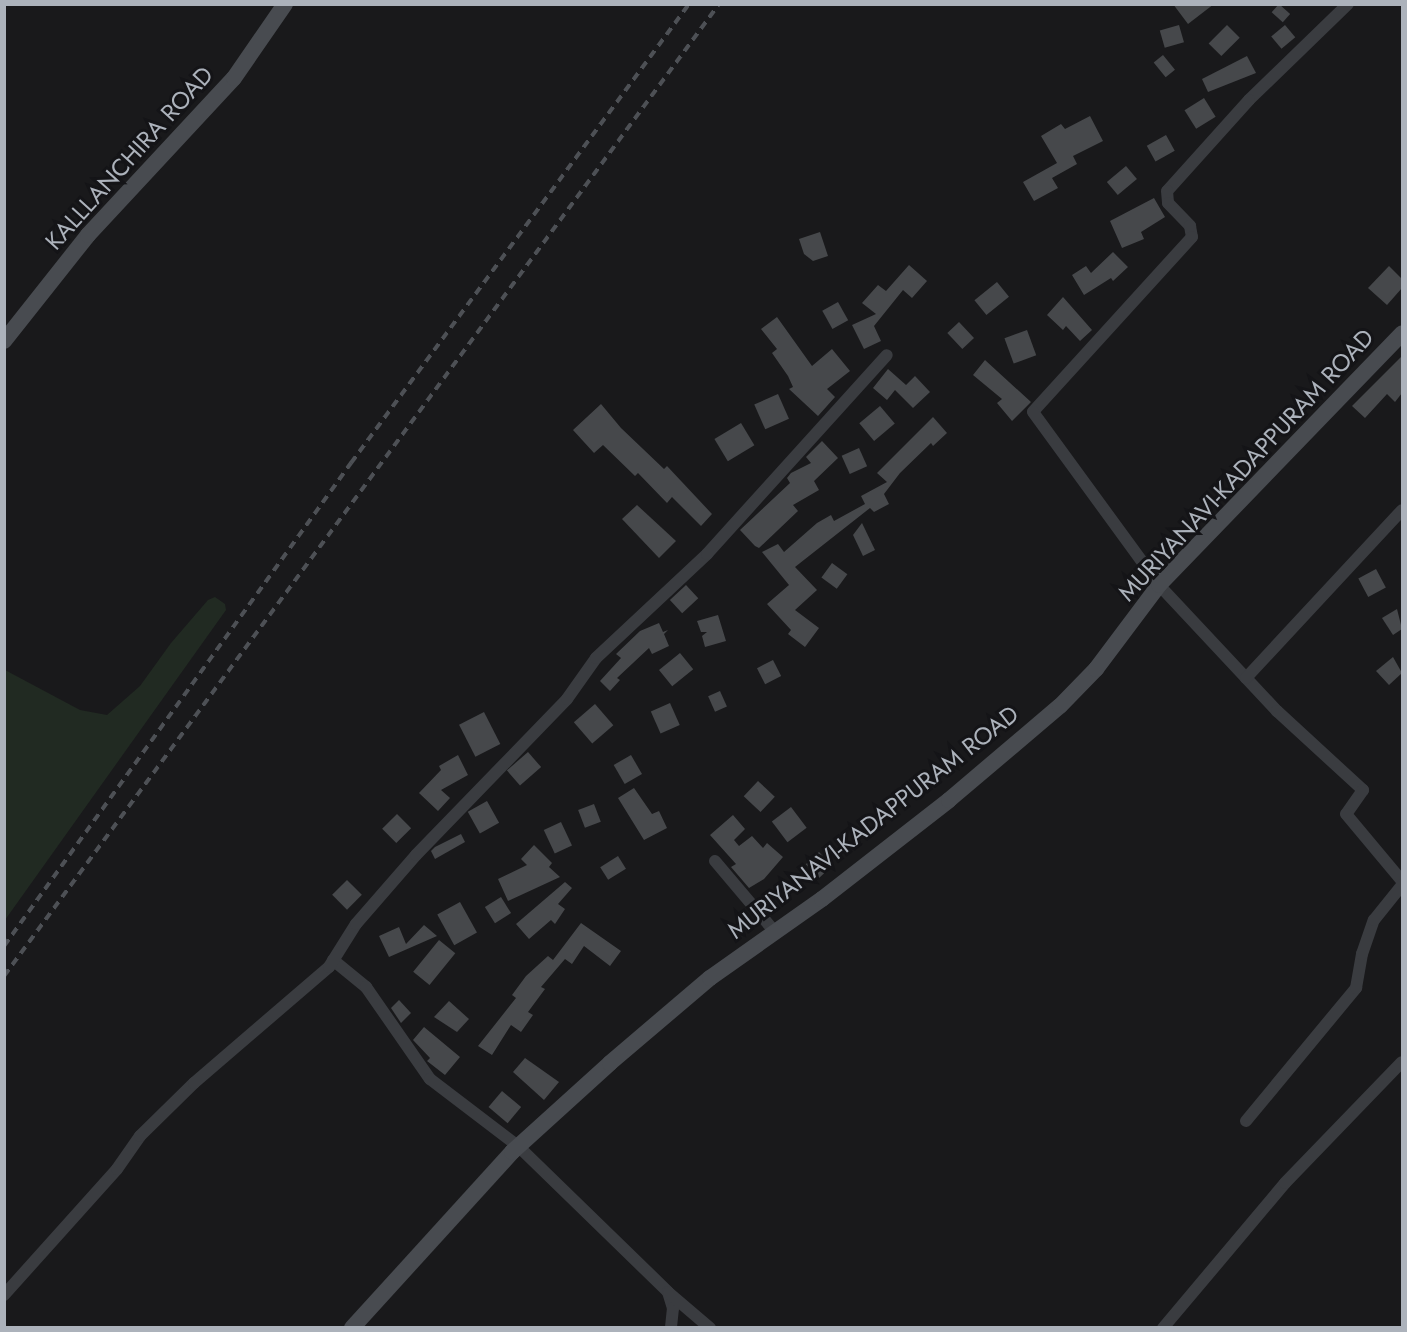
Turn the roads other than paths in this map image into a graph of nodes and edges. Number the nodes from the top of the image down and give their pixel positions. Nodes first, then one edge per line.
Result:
1 (285, 4) edge
2 (1348, 4) edge
3 (1402, 333) edge
4 (4, 341) edge
5 (887, 355) dead end
6 (1402, 510) edge
7 (1160, 585) junction
8 (1246, 678) junction
9 (715, 861) dead end
10 (1402, 883) edge
11 (775, 932) junction
12 (333, 960) junction
13 (1402, 1062) edge
14 (1246, 1121) dead end
15 (518, 1146) junction
16 (668, 1292) junction
17 (4, 1295) edge
18 (352, 1328) edge
19 (671, 1328) edge
20 (710, 1328) edge
21 (1163, 1328) edge

1 - 4 main road, KALLLANCHIRA ROAD
2 - 7 street
3 - 7 main road, MURIYANAVI-KADAPPURAM ROAD
5 - 12 street
6 - 8 street
7 - 8 street
7 - 11 main road, MURIYANAVI-KADAPPURAM ROAD
8 - 10 street
9 - 11 street
10 - 14 street
11 - 15 main road, MURIYANAVI-KADAPPURAM ROAD
12 - 15 street
12 - 17 street
13 - 21 street
15 - 16 street
15 - 18 main road, MURIYANAVI-KADAPPURAM ROAD
16 - 19 street
16 - 20 street

